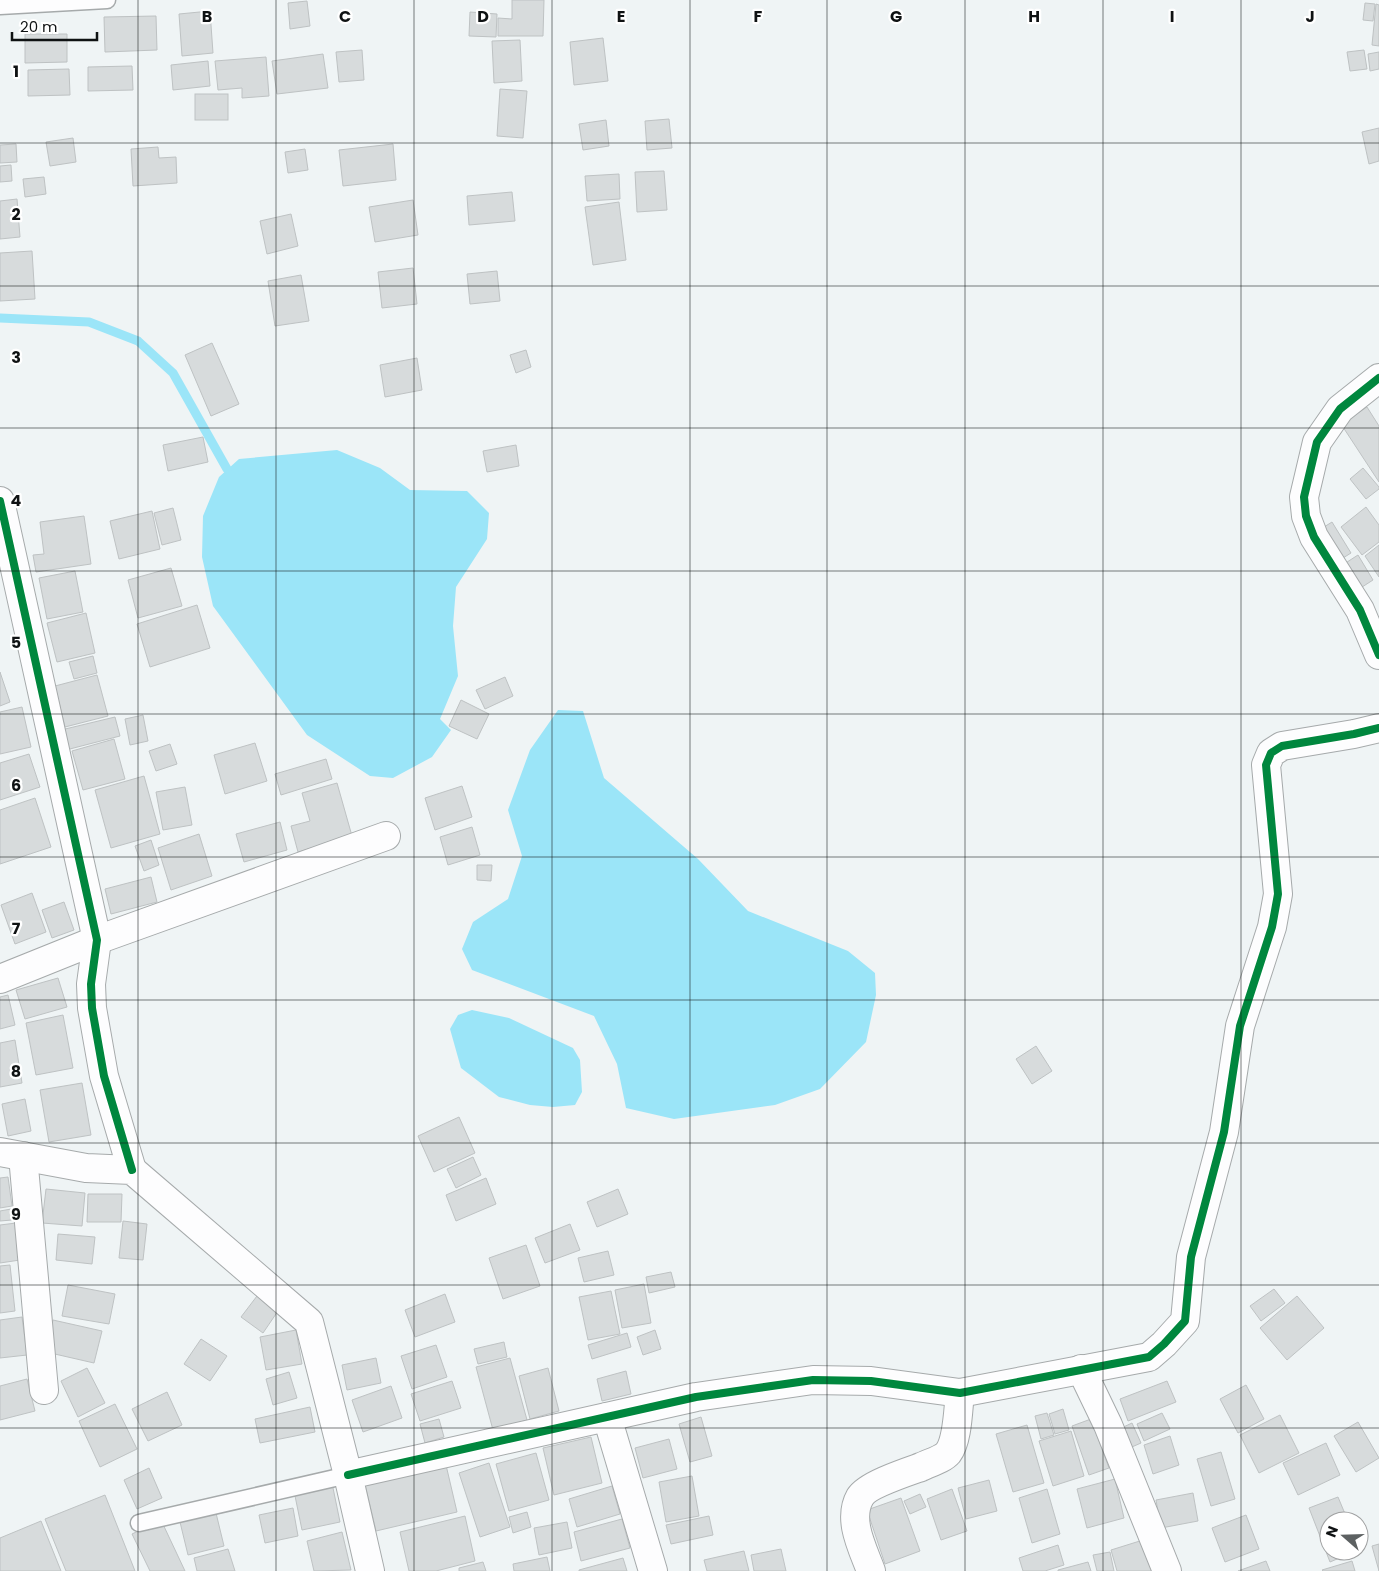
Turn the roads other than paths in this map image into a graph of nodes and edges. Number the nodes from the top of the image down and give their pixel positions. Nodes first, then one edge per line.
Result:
1 (107, 0) edge
2 (0, 6) edge
3 (1379, 378) edge
4 (0, 501) edge
5 (1379, 655) edge
6 (1379, 728) edge
7 (386, 836) dead end
8 (97, 940) junction
9 (0, 979) edge
10 (11, 1154) edge
11 (132, 1170) junction
12 (1081, 1369) junction
13 (44, 1390) dead end
14 (960, 1393) junction
15 (607, 1417) junction
16 (348, 1475) junction
17 (139, 1523) dead end
18 (370, 1571) edge
19 (653, 1571) edge
20 (871, 1571) edge
21 (1167, 1571) edge

1 - 2 lane
3 - 5 street
4 - 8 street
6 - 12 street
7 - 8 street
8 - 9 street
8 - 11 street
10 - 11 street
10 - 13 street
11 - 16 street
12 - 14 street
12 - 21 street
14 - 15 street
14 - 20 street
15 - 16 street
15 - 19 street
16 - 17 lane
16 - 18 street

